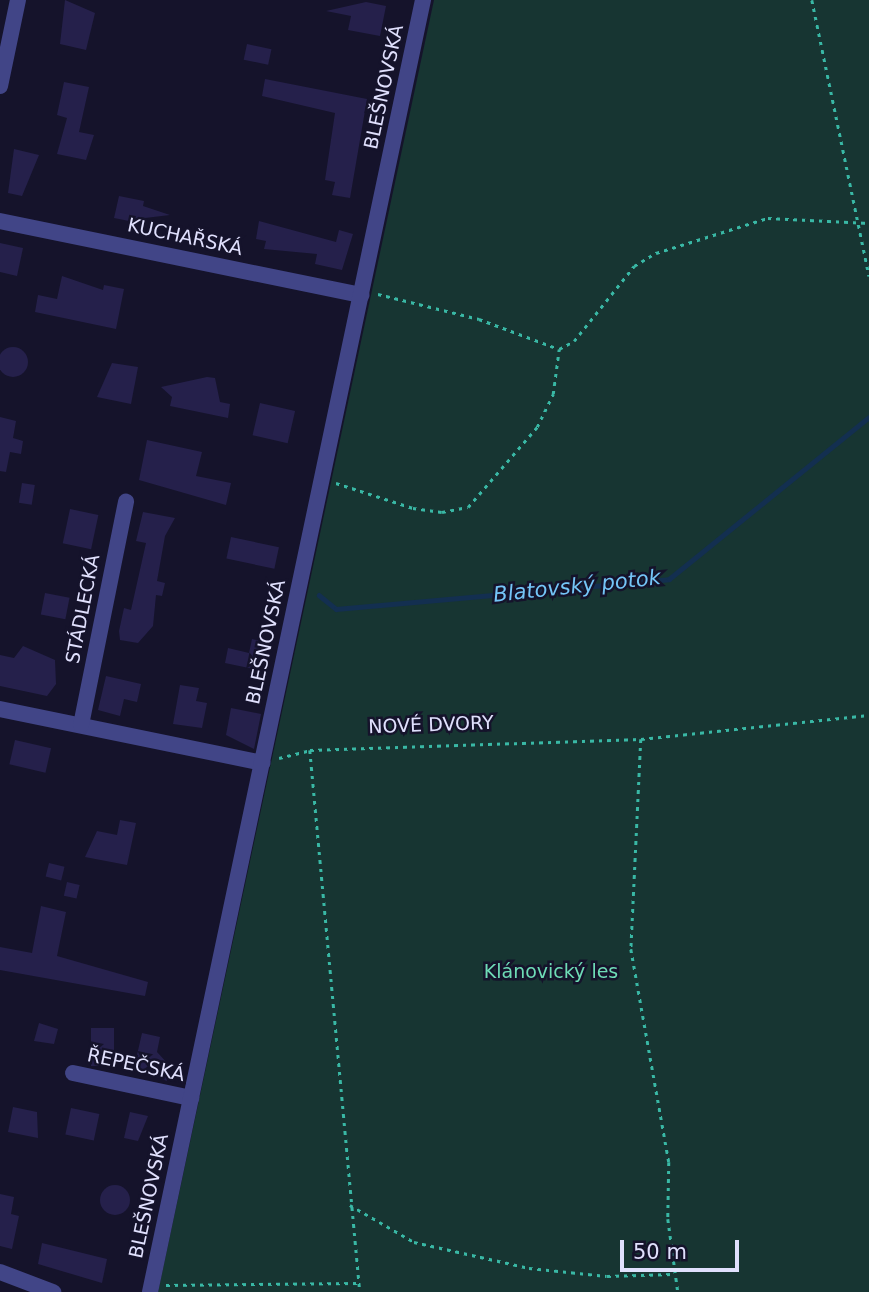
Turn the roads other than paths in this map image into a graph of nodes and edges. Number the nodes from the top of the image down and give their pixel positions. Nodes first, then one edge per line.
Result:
1 (18, 0) edge
2 (423, 0) edge
3 (0, 86) edge
4 (0, 221) edge
5 (368, 293) junction
6 (126, 500) dead end
7 (0, 709) edge
8 (80, 725) junction
9 (262, 763) junction
10 (72, 1073) dead end
11 (191, 1098) junction
12 (0, 1272) edge
13 (151, 1289) edge
14 (53, 1292) edge

1 - 3 street
2 - 5 street, BLEŠNOVSKÁ
4 - 5 street, KUCHAŘSKÁ
5 - 9 street, BLEŠNOVSKÁ
6 - 8 street, STÁDLECKÁ
7 - 8 street
8 - 9 street
9 - 11 street, BLEŠNOVSKÁ
10 - 11 street, ŘEPEČSKÁ
11 - 13 street, BLEŠNOVSKÁ
12 - 14 street

